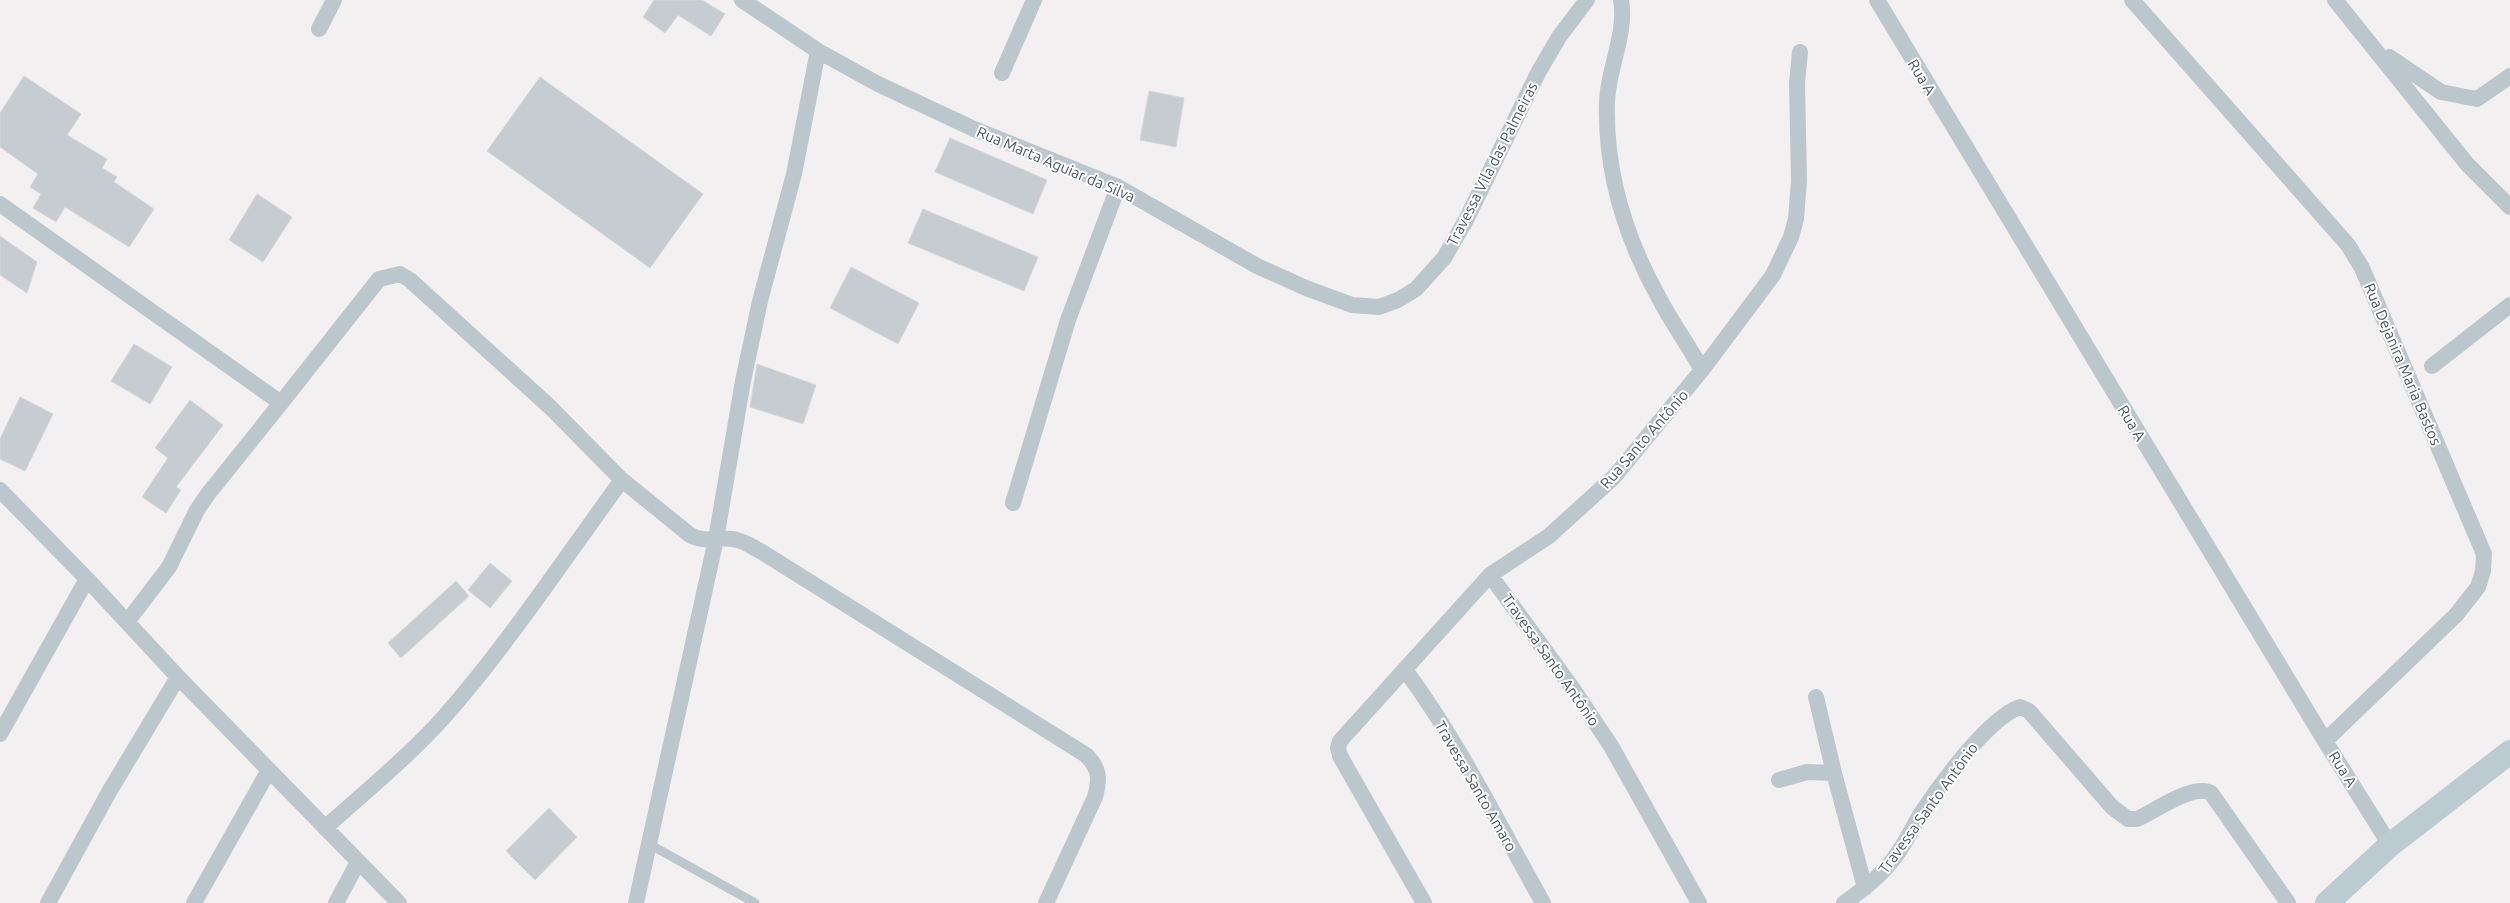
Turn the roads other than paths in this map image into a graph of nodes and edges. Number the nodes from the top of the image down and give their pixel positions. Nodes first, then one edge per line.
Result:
1 (334, 0) edge
2 (742, 0) edge
3 (1034, 0) edge
4 (1587, 0) edge
5 (1621, 0) edge
6 (1877, 0) edge
7 (2132, 0) edge
8 (2336, 0) edge
9 (319, 29) dead end
10 (2374, 48) junction
11 (818, 51) junction
12 (1800, 52) dead end
13 (1002, 73) dead end
14 (2510, 76) edge
15 (1118, 188) junction
16 (0, 204) edge
17 (2510, 207) edge
18 (2510, 305) edge
19 (1379, 307) joint
20 (2432, 366) dead end
21 (1702, 370) junction
22 (282, 403) junction
23 (622, 480) junction
24 (0, 490) edge
25 (1013, 504) dead end
26 (716, 539) junction
27 (1490, 575) junction
28 (87, 579) junction
29 (127, 622) junction
30 (1406, 671) junction
31 (178, 677) junction
32 (1816, 697) dead end
33 (0, 734) edge
34 (2325, 741) junction
35 (2510, 752) edge
36 (269, 770) junction
37 (1834, 773) junction
38 (1778, 780) dead end
39 (325, 828) junction
40 (649, 844) junction
41 (2390, 845) junction
42 (358, 862) junction
43 (1865, 888) junction
44 (1417, 900) edge
45 (48, 903) edge
46 (194, 903) edge
47 (336, 903) edge
48 (398, 903) edge
49 (636, 903) edge
50 (755, 903) edge
51 (1046, 903) edge
52 (1542, 903) edge
53 (1700, 903) edge
54 (1844, 903) edge
55 (2288, 903) edge
56 (2326, 903) edge

1 - 9 street
2 - 11 street, Rua Marta Aguiar da Silva
3 - 13 street
4 - 19 street, Travessa Vila das Palmeiras
5 - 21 street
6 - 34 street, Rua A
7 - 34 street, Rua Dejanira Maria Bastos
8 - 10 street
10 - 14 street
10 - 17 street
11 - 15 street, Rua Marta Aguiar da Silva
11 - 26 street
12 - 21 street, Rua Santo Antônio
15 - 19 street, Rua Marta Aguiar da Silva
15 - 25 street
16 - 22 street
18 - 20 street
21 - 27 street, Rua Santo Antônio
22 - 23 street
22 - 29 street
23 - 26 street
23 - 39 street
24 - 28 street
26 - 40 street
26 - 51 street
27 - 30 street, Rua Santo Antônio
27 - 53 street, Travessa Santo Antônio
28 - 29 street
28 - 33 street
29 - 31 street
30 - 44 street, Rua Santo Antônio
30 - 52 street, Travessa Santo Amaro
31 - 36 street
31 - 45 street
32 - 37 street, Travessa Santo Antônio
34 - 41 street, Rua A
35 - 41 main road
36 - 39 street
36 - 46 street
37 - 38 street
37 - 43 street, Travessa Santo Antônio
39 - 42 street
40 - 49 street
40 - 50 lane
41 - 56 main road
42 - 47 street
42 - 48 street
43 - 54 street, Travessa Santo Antônio
43 - 55 street, Travessa Santo Antônio

